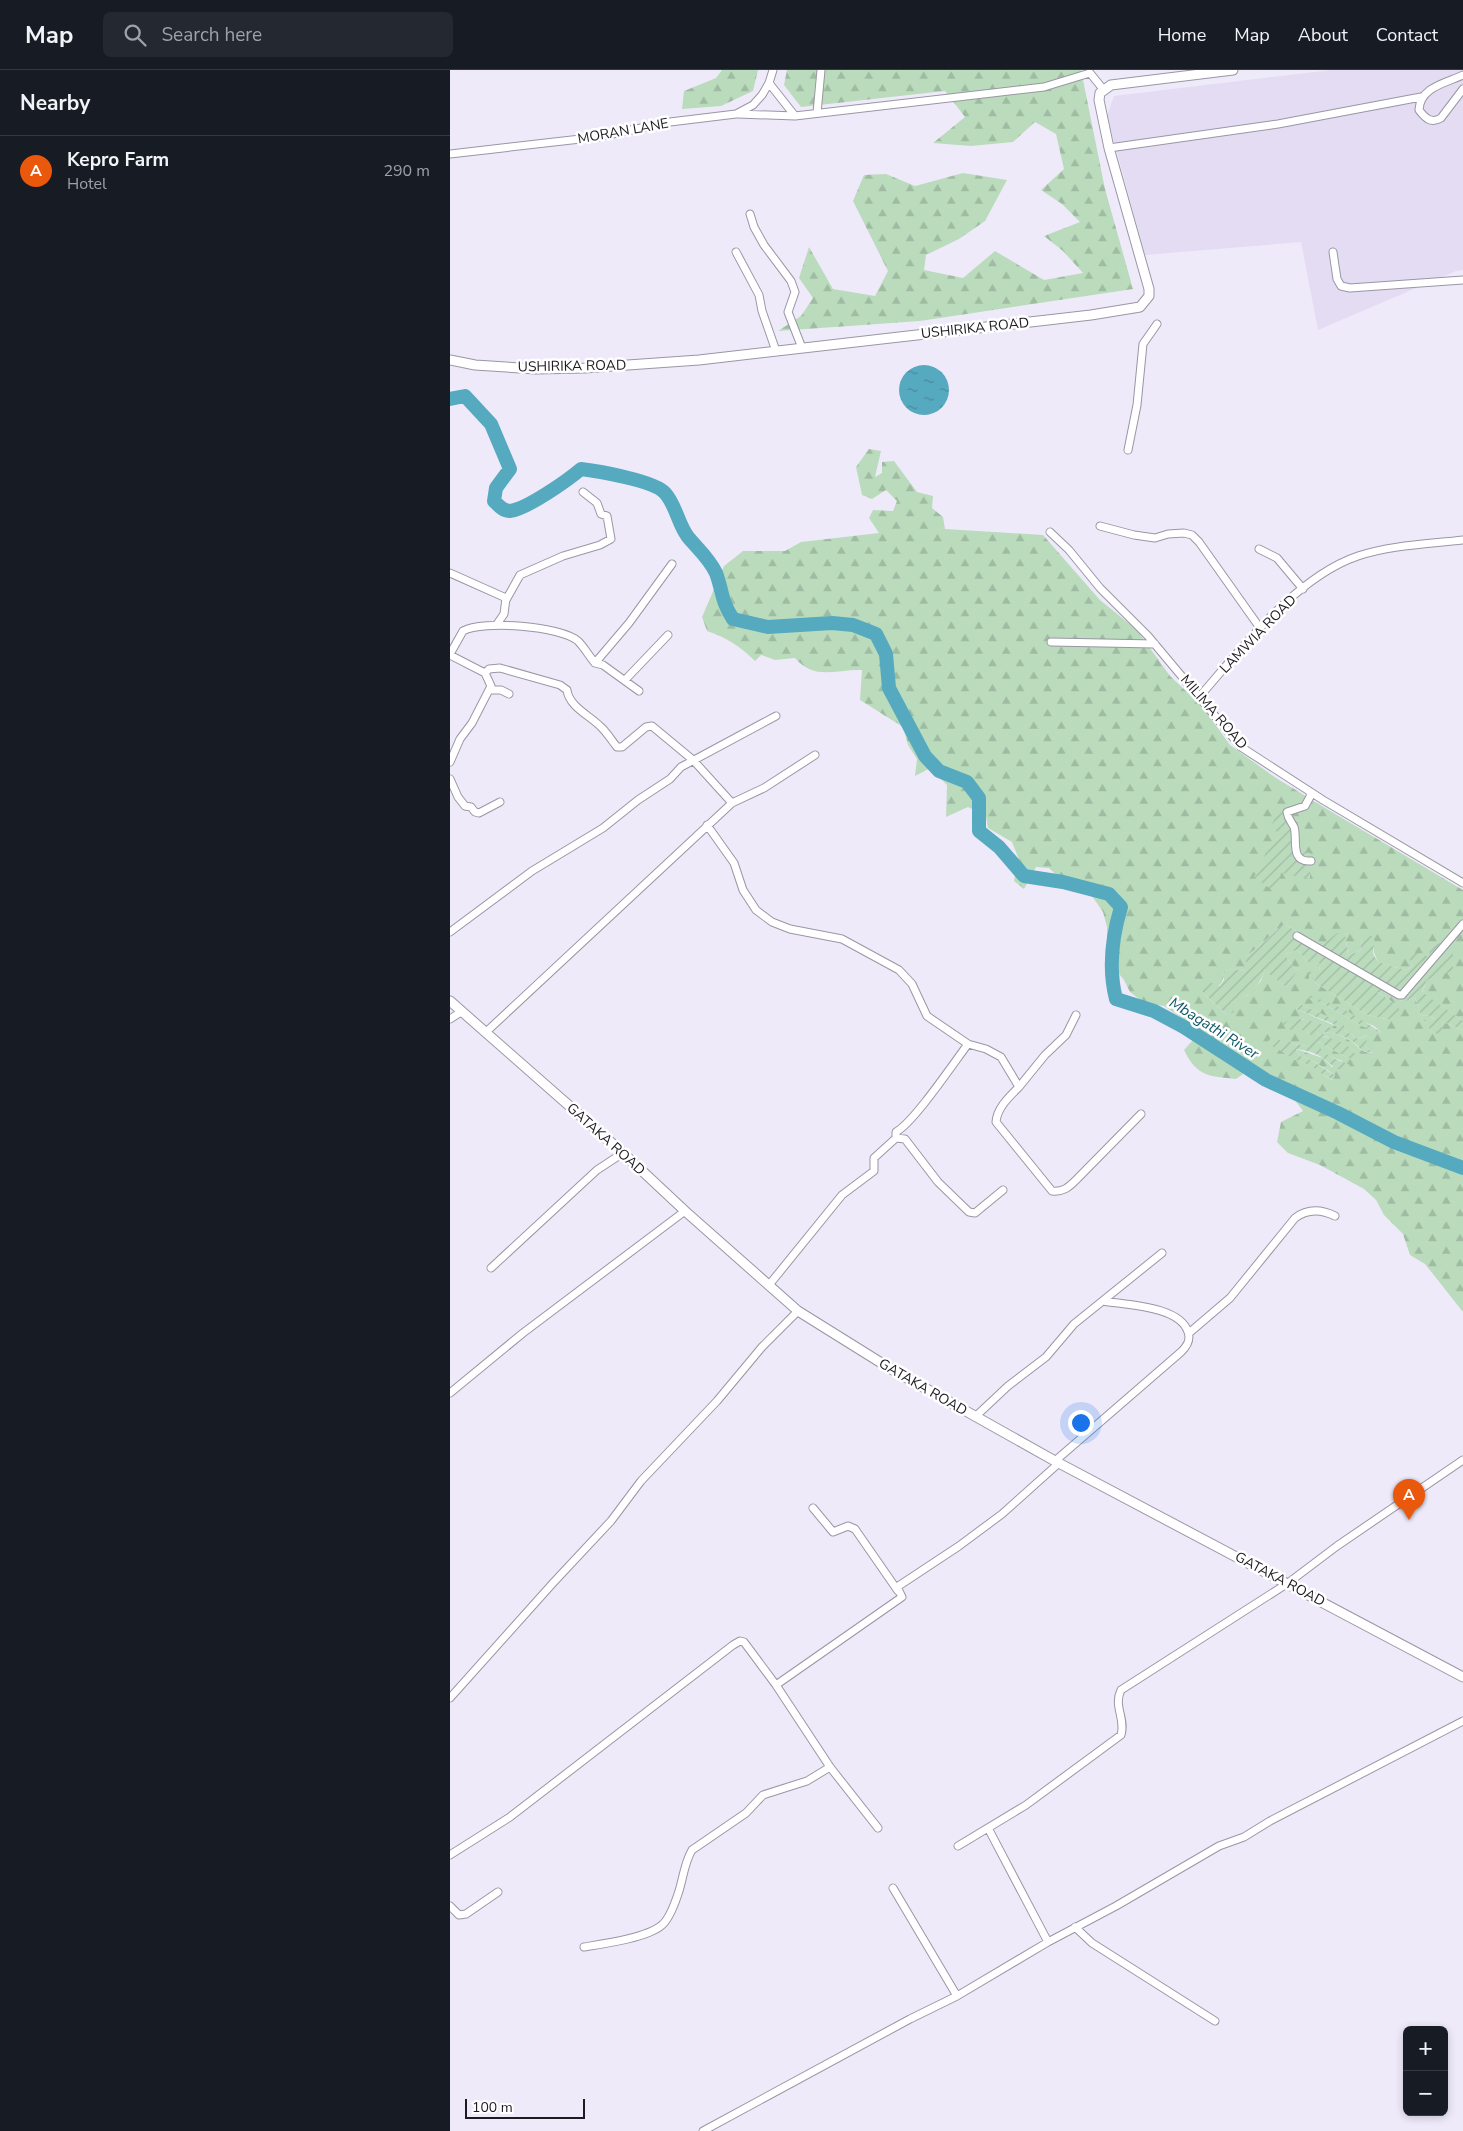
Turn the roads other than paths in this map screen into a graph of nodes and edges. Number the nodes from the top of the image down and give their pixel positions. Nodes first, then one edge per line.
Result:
1 (772, 70) edge
2 (821, 70) edge
3 (1233, 70) edge
4 (1463, 75) edge
5 (769, 83) junction
6 (1103, 89) junction
7 (1463, 90) edge
8 (1421, 98) junction
9 (817, 113) junction
10 (736, 114) junction
11 (795, 116) junction
12 (1108, 148) junction
13 (450, 154) edge
14 (750, 214) dead end
15 (736, 252) dead end
16 (1333, 252) dead end
17 (1463, 280) edge
18 (1157, 324) dead end
19 (802, 348) junction
20 (776, 351) junction
21 (450, 360) edge
22 (1128, 450) dead end
23 (583, 492) dead end
24 (1100, 526) dead end
25 (1050, 532) dead end
26 (1463, 540) edge
27 (1259, 549) dead end
28 (672, 564) dead end
29 (450, 572) edge
30 (1303, 588) junction
31 (506, 600) junction
32 (497, 624) junction
33 (1260, 628) junction
34 (668, 635) dead end
35 (1051, 642) dead end
36 (1155, 644) junction
37 (450, 655) edge
38 (594, 663) junction
39 (485, 673) junction
40 (625, 680) junction
41 (639, 691) dead end
42 (509, 694) dead end
43 (1200, 696) junction
44 (481, 706) junction
45 (776, 716) dead end
46 (815, 755) dead end
47 (693, 760) junction
48 (450, 762) edge
49 (450, 778) edge
50 (1312, 793) junction
51 (500, 802) dead end
52 (732, 803) junction
53 (707, 825) junction
54 (1311, 860) dead end
55 (1463, 883) edge
56 (1463, 924) edge
57 (450, 932) edge
58 (1297, 936) dead end
59 (450, 1001) edge
60 (461, 1012) junction
61 (1076, 1015) dead end
62 (450, 1019) edge
63 (485, 1033) junction
64 (968, 1044) junction
65 (1019, 1087) junction
66 (1141, 1114) dead end
67 (896, 1138) junction
68 (623, 1153) junction
69 (1003, 1190) dead end
70 (685, 1211) junction
71 (1334, 1216) dead end
72 (1162, 1253) dead end
73 (492, 1268) dead end
74 (769, 1285) junction
75 (1103, 1301) junction
76 (798, 1311) junction
77 (1189, 1334) junction
78 (450, 1393) edge
79 (975, 1417) junction
80 (1463, 1460) edge
81 (1057, 1462) junction
82 (813, 1508) dead end
83 (1288, 1583) junction
84 (902, 1597) junction
85 (1463, 1677) edge
86 (776, 1685) junction
87 (450, 1698) edge
88 (1463, 1721) edge
89 (830, 1767) junction
90 (878, 1828) dead end
91 (988, 1828) junction
92 (958, 1846) dead end
93 (450, 1855) edge
94 (893, 1888) dead end
95 (498, 1892) dead end
96 (450, 1906) edge
97 (1075, 1927) junction
98 (1048, 1942) junction
99 (584, 1947) dead end
100 (957, 1996) junction
101 (1214, 2020) dead end
102 (705, 2130) edge

1 - 5 street, MORAN LANE
2 - 9 street
3 - 6 street
4 - 8 street
5 - 10 street, MORAN LANE
5 - 11 street
6 - 9 street
6 - 12 street, USHIRIKA ROAD
7 - 8 street
8 - 12 street
9 - 11 street
10 - 11 street
10 - 13 street, MORAN LANE
12 - 19 street, USHIRIKA ROAD
14 - 19 street
15 - 20 street
16 - 17 street
18 - 22 street
19 - 20 street, USHIRIKA ROAD
20 - 21 street, USHIRIKA ROAD
23 - 31 street
24 - 33 street
25 - 36 street, MILIMA ROAD
26 - 30 street, LAMWIA ROAD
27 - 30 street
28 - 38 street
29 - 31 street
30 - 33 street, LAMWIA ROAD
31 - 32 street
32 - 37 street
32 - 38 street
33 - 43 street, LAMWIA ROAD
34 - 40 street
35 - 36 street
36 - 43 street, MILIMA ROAD
37 - 39 street
38 - 40 street
39 - 44 street
39 - 47 street
40 - 41 street
42 - 44 street
43 - 50 street, MILIMA ROAD
44 - 48 street
45 - 47 street
46 - 52 street
47 - 52 street
47 - 57 street
49 - 51 street
50 - 54 street
50 - 55 street, MILIMA ROAD
52 - 53 street
53 - 63 street
53 - 64 street
56 - 58 street
59 - 60 street, GATAKA ROAD
60 - 62 street
60 - 63 street, GATAKA ROAD
61 - 65 street
63 - 68 street, GATAKA ROAD
64 - 65 street
64 - 67 street
65 - 66 street
67 - 69 street
67 - 74 street
68 - 70 street, GATAKA ROAD
68 - 73 street
70 - 74 street, GATAKA ROAD
70 - 78 street
71 - 77 street
72 - 75 street
74 - 76 street, GATAKA ROAD
75 - 77 street
75 - 79 street
76 - 79 street, GATAKA ROAD
76 - 87 street
77 - 81 street
79 - 81 street, GATAKA ROAD
80 - 83 street
81 - 83 street, GATAKA ROAD
81 - 84 street
82 - 84 street
83 - 85 street, GATAKA ROAD
83 - 91 street
84 - 86 street
86 - 89 street
86 - 93 street
88 - 97 street
89 - 90 street
89 - 99 street
91 - 92 street
91 - 98 street
94 - 100 street
95 - 96 street
97 - 98 street
97 - 101 street
98 - 100 street
100 - 102 street

